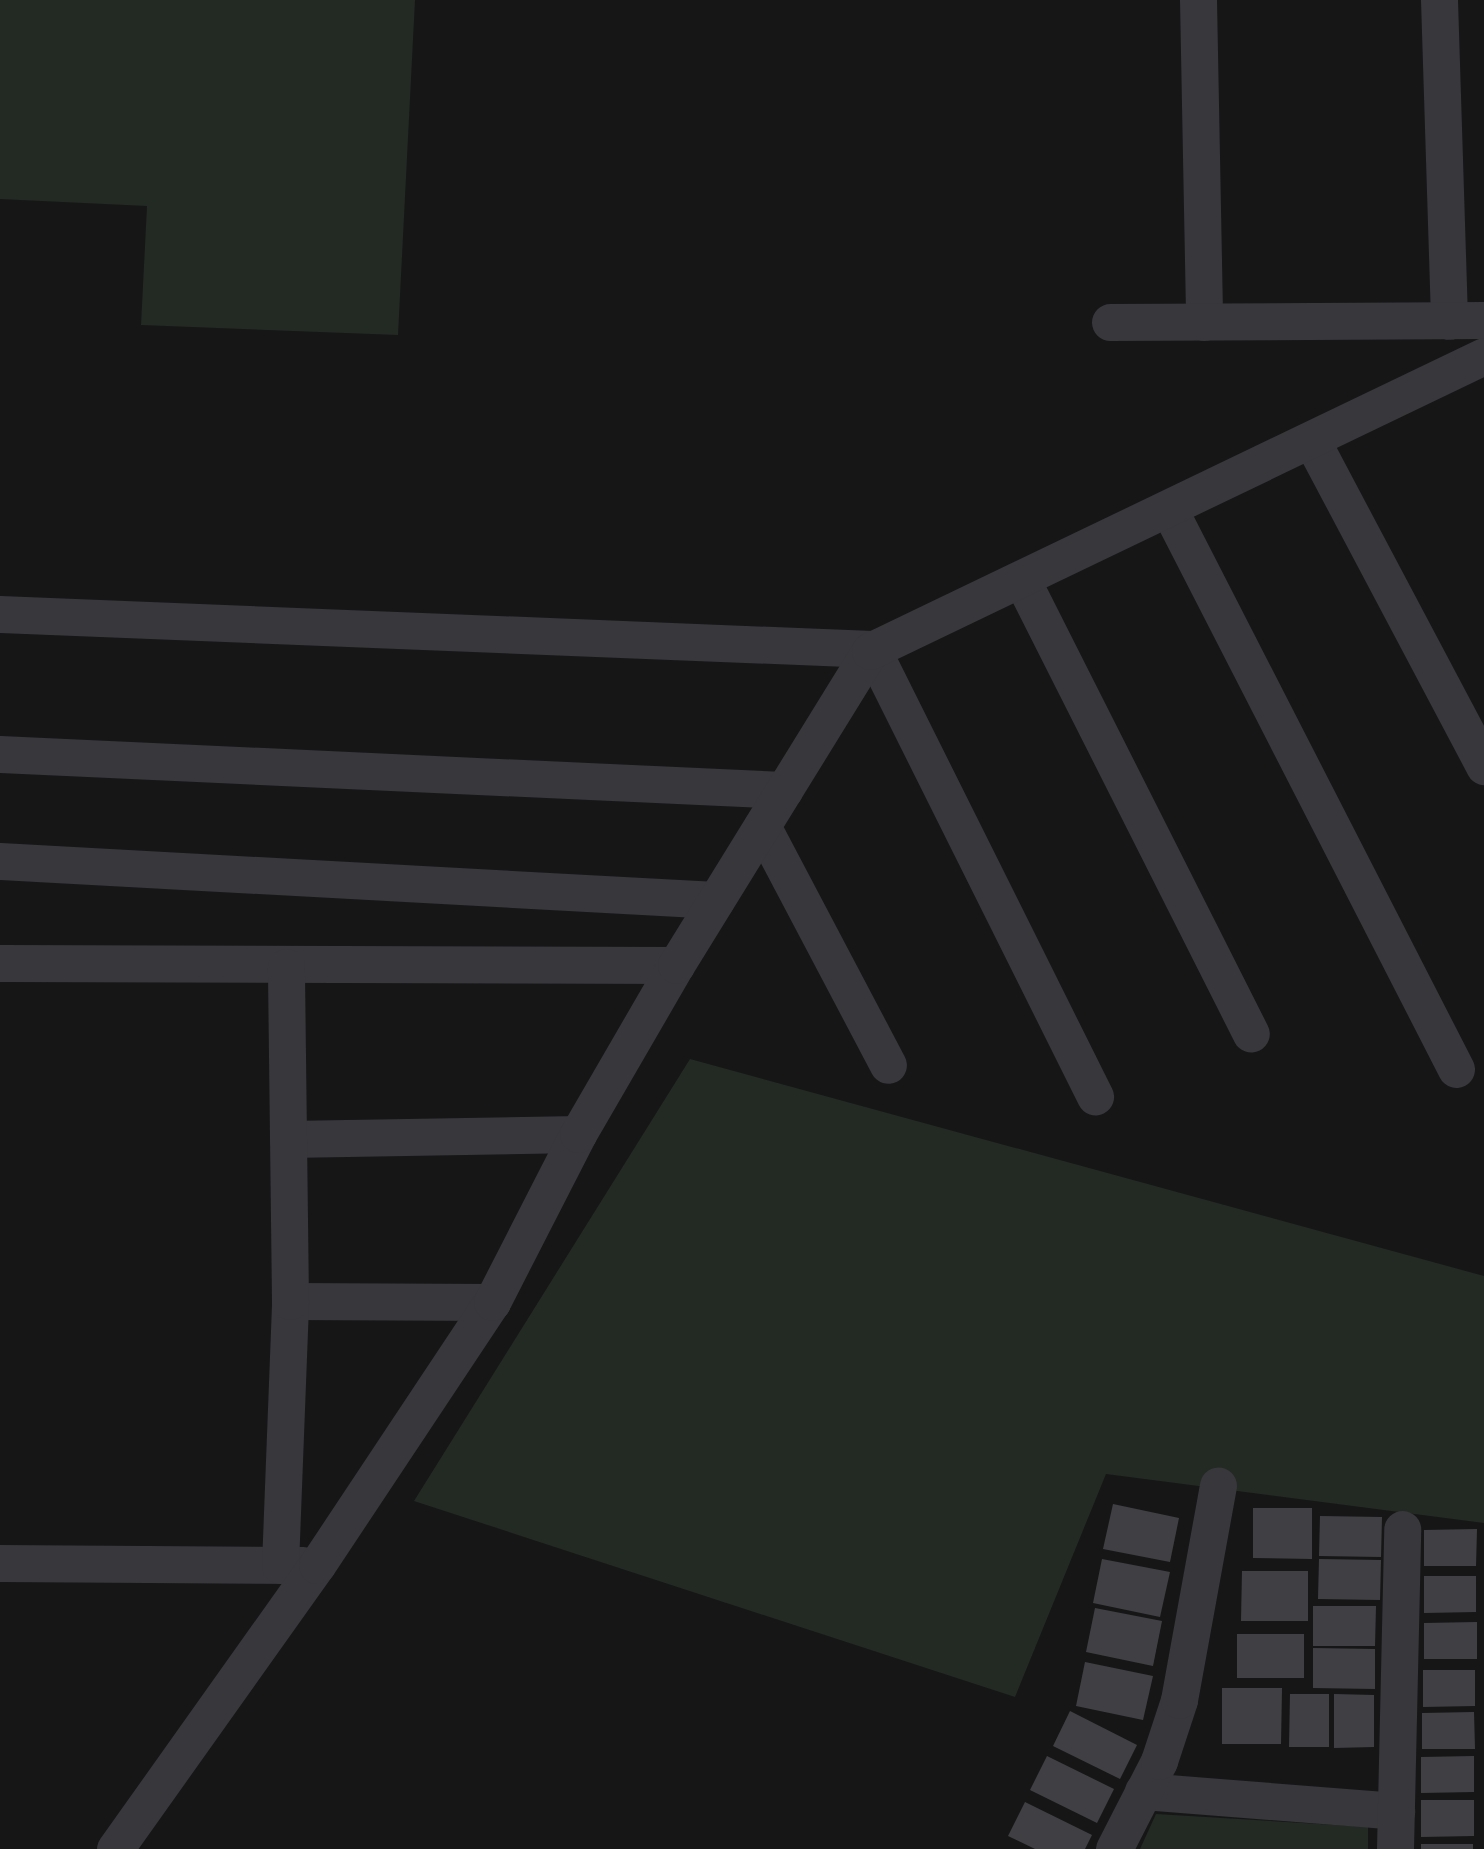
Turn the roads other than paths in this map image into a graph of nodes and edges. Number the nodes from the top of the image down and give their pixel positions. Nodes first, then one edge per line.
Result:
1 (1198, 0) edge
2 (1439, 0) edge
3 (1467, 321) edge
4 (1110, 322) dead end
5 (1204, 322) junction
6 (1479, 371) edge
7 (1312, 441) junction
8 (1170, 511) junction
9 (1022, 580) junction
10 (0, 614) edge
11 (872, 649) junction
12 (0, 754) edge
13 (1484, 766) edge
14 (784, 790) junction
15 (762, 826) junction
16 (0, 860) edge
17 (716, 900) junction
18 (0, 963) edge
19 (676, 965) junction
20 (286, 967) junction
21 (1251, 1034) dead end
22 (888, 1065) dead end
23 (1456, 1069) dead end
24 (1095, 1096) dead end
25 (578, 1134) junction
26 (288, 1139) junction
27 (290, 1301) junction
28 (492, 1302) junction
29 (1218, 1486) dead end
30 (1402, 1529) dead end
31 (0, 1563) edge
32 (280, 1565) junction
33 (317, 1565) junction
34 (1143, 1791) junction
35 (1396, 1811) junction
36 (115, 1849) edge
37 (1114, 1849) edge
38 (1395, 1849) edge

1 - 5 street
2 - 3 street
3 - 5 street
4 - 5 street
6 - 7 street
7 - 8 street
7 - 13 street
8 - 9 street
8 - 23 street
9 - 11 street
9 - 21 street
10 - 11 street
11 - 14 street
11 - 24 street
12 - 14 street
14 - 15 street
15 - 17 street
15 - 22 street
16 - 17 street
17 - 19 street
18 - 20 street
19 - 20 street
19 - 25 street
20 - 26 street
25 - 26 street
25 - 28 street
26 - 27 street
27 - 28 street
27 - 32 street
28 - 33 street
29 - 34 street
30 - 35 street
31 - 32 street
32 - 33 street
33 - 36 street
34 - 35 street
34 - 37 street
35 - 38 street

